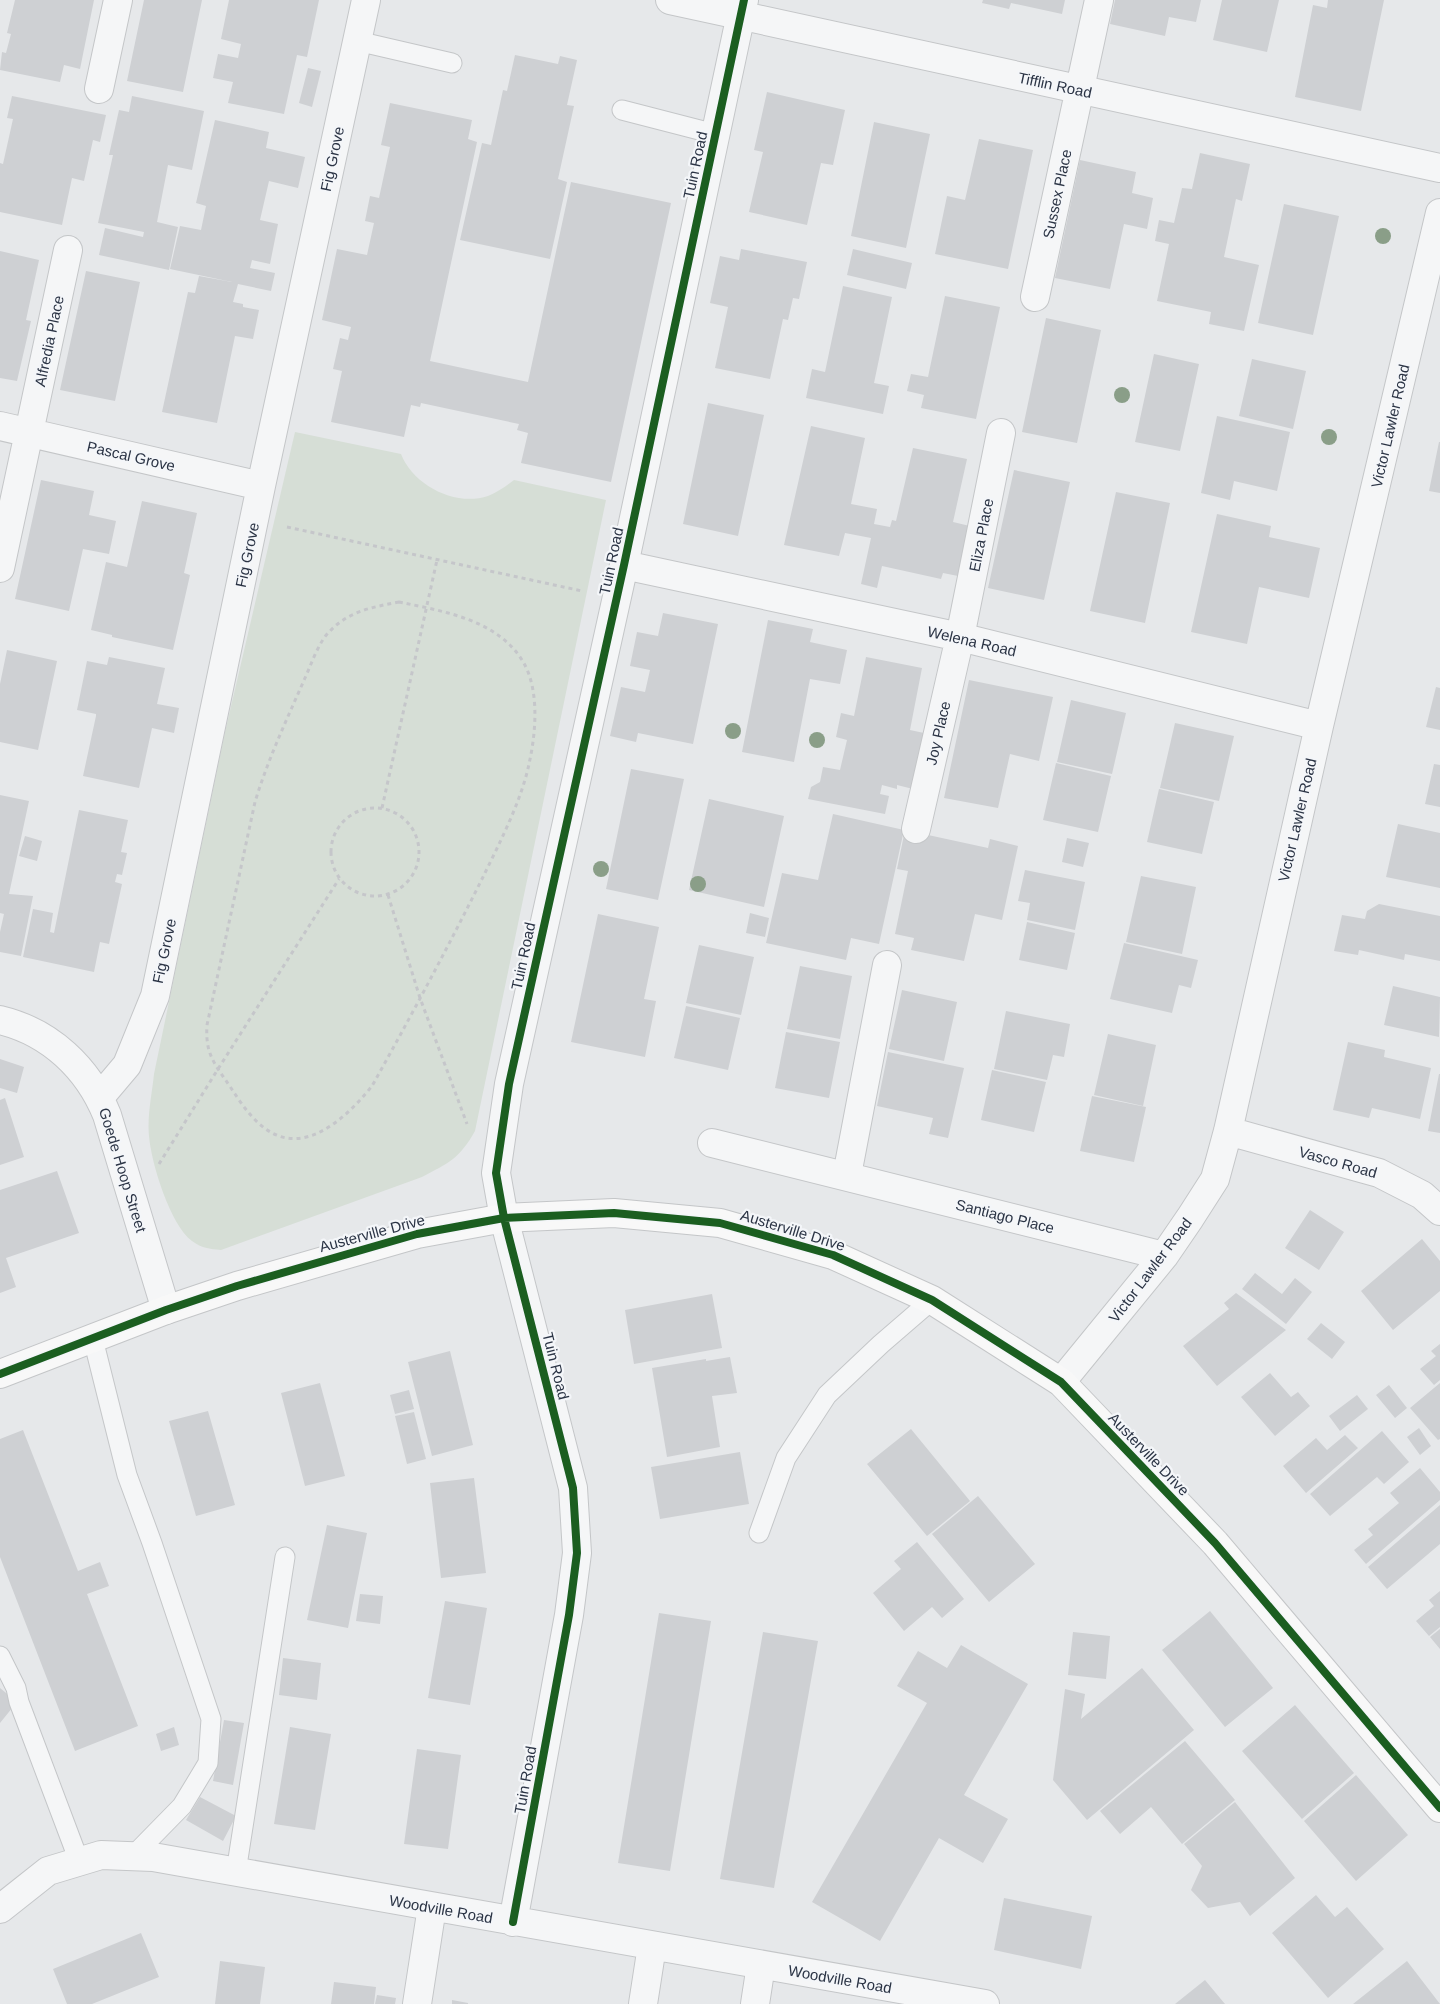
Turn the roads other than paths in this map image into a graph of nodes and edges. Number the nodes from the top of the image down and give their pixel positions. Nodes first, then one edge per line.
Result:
1 (118, 0) edge
2 (366, 0) edge
3 (670, 0) edge
4 (1099, 0) edge
5 (742, 8) edge
6 (357, 41) junction
7 (452, 63) dead end
8 (100, 89) dead end
9 (1080, 91) junction
10 (622, 110) dead end
11 (715, 134) junction
12 (1440, 168) edge
13 (1440, 213) edge
14 (68, 250) dead end
15 (1035, 297) dead end
16 (0, 426) edge
17 (30, 432) junction
18 (1001, 432) dead end
19 (261, 486) junction
20 (624, 565) junction
21 (0, 568) edge
22 (960, 637) junction
23 (1319, 726) junction
24 (916, 829) dead end
25 (887, 965) dead end
26 (0, 1020) edge
27 (100, 1097) junction
28 (1228, 1130) junction
29 (712, 1142) dead end
30 (846, 1175) junction
31 (1440, 1211) edge
32 (504, 1218) junction
33 (1164, 1256) junction
34 (932, 1300) junction
35 (166, 1310) junction
36 (92, 1338) junction
37 (0, 1374) edge
38 (1061, 1382) junction
39 (759, 1533) dead end
40 (285, 1557) dead end
41 (0, 1656) edge
42 (1440, 1808) edge
43 (132, 1856) junction
44 (79, 1862) junction
45 (236, 1872) junction
46 (432, 1907) junction
47 (0, 1910) edge
48 (513, 1922) junction
49 (652, 1946) junction
50 (761, 1965) junction
51 (881, 1995) edge
52 (417, 2004) edge
53 (643, 2004) edge
54 (755, 2004) edge
55 (985, 2004) edge

1 - 8 street
2 - 6 street, Fig Grove
3 - 5 street, Tifflin Road
4 - 9 street, Sussex Place
5 - 9 street, Tifflin Road
5 - 11 street, Tuin Road
6 - 7 lane
6 - 19 street, Fig Grove
9 - 12 street, Tifflin Road
9 - 15 street, Sussex Place
10 - 11 lane
11 - 20 street, Tuin Road
13 - 23 street, Victor Lawler Road
14 - 17 street, Alfredia Place
16 - 17 street, Pascal Grove
17 - 19 street, Pascal Grove
17 - 21 street, Alfredia Place
18 - 22 street, Eliza Place
19 - 27 street, Fig Grove
20 - 22 street, Welena Road
20 - 32 street, Tuin Road
22 - 23 street, Welena Road
22 - 24 street, Joy Place
23 - 28 street, Victor Lawler Road
25 - 30 street
26 - 27 street, Goede Hoop Street
27 - 35 street, Goede Hoop Street
28 - 31 street, Vasco Road
28 - 33 street, Victor Lawler Road
29 - 30 street, Santiago Place
30 - 33 street, Santiago Place
32 - 34 street, Austerville Drive
32 - 35 street, Austerville Drive
32 - 48 street, Tuin Road
33 - 38 street, Victor Lawler Road
34 - 38 street, Austerville Drive
34 - 39 lane
35 - 36 street, Austerville Drive
36 - 37 street, Austerville Drive
36 - 43 lane
38 - 42 street, Austerville Drive
40 - 45 lane
41 - 44 lane
43 - 44 street, Woodville Road
43 - 45 street, Woodville Road
44 - 47 street, Woodville Road
45 - 46 street, Woodville Road
46 - 48 street, Woodville Road
46 - 52 street
48 - 49 street, Woodville Road
49 - 50 street, Woodville Road
49 - 53 street
50 - 51 street, Woodville Road
50 - 54 street
51 - 55 street, Woodville Road

